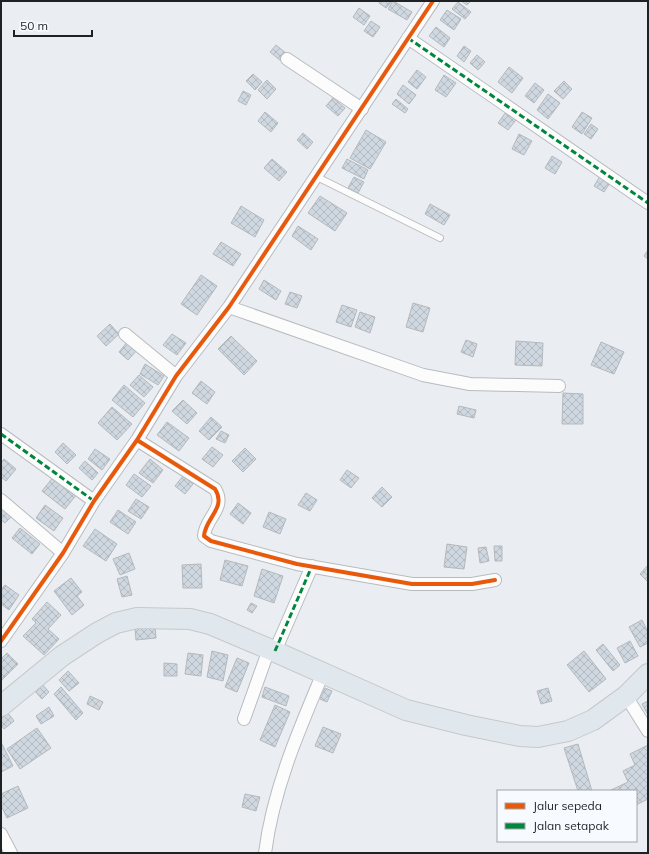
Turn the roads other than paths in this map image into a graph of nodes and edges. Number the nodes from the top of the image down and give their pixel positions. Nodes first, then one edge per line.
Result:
1 (433, 1) edge
2 (408, 38) junction
3 (287, 60) dead end
4 (362, 109) junction
5 (315, 176) junction
6 (648, 203) edge
7 (440, 238) dead end
8 (229, 307) junction
9 (125, 334) dead end
10 (176, 376) junction
11 (559, 386) dead end
12 (1, 434) edge
13 (137, 440) junction
14 (1, 500) edge
15 (94, 501) junction
16 (63, 553) junction
17 (312, 566) junction
18 (495, 580) dead end
19 (3, 634) edge
20 (272, 650) junction
21 (322, 674) junction
22 (648, 674) edge
23 (626, 696) junction
24 (1, 706) edge
25 (244, 719) dead end
26 (648, 731) edge
27 (1, 834) edge
28 (11, 853) edge
29 (266, 853) edge

1 - 2 street
2 - 4 street
2 - 6 street
3 - 4 street
4 - 5 street
5 - 7 lane
5 - 8 street
8 - 10 street
8 - 11 street
9 - 10 street
10 - 13 street
12 - 15 street
13 - 15 street
13 - 17 street
14 - 16 street
15 - 16 street
16 - 19 street
17 - 18 street
17 - 20 street
20 - 21 highway
20 - 24 highway
20 - 25 street
21 - 23 highway
21 - 29 street
22 - 23 highway
23 - 26 street
27 - 28 street

